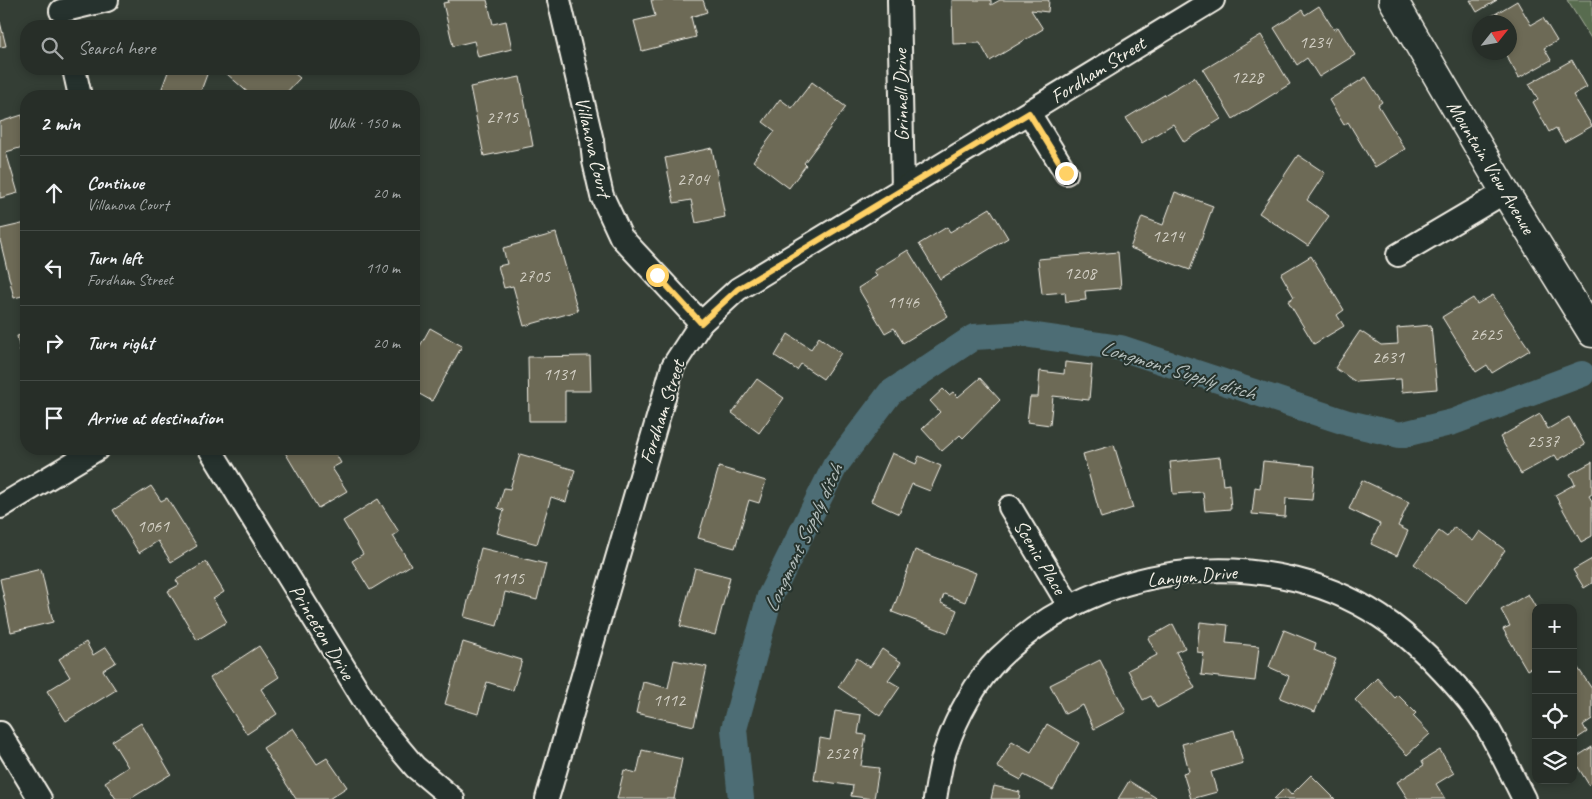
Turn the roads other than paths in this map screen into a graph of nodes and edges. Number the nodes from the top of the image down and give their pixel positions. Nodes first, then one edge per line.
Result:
1 (107, 0) edge
2 (559, 0) edge
3 (899, 0) edge
4 (1213, 0) edge
5 (1393, 0) edge
6 (61, 12) edge
7 (75, 75) edge
8 (79, 90) edge
9 (1029, 113) junction
10 (1066, 173) dead end
11 (903, 190) junction
12 (1505, 192) junction
13 (1398, 256) dead end
14 (701, 323) junction
15 (1592, 333) edge
16 (87, 455) edge
17 (214, 455) edge
18 (0, 507) edge
19 (1010, 507) dead end
20 (1070, 607) junction
21 (0, 734) edge
22 (40, 799) edge
23 (453, 799) edge
24 (546, 799) edge
25 (935, 799) edge
26 (1524, 799) edge

1 - 6 street
2 - 14 street, Villanova Court
3 - 11 street, Grinnell Drive
4 - 9 street, Fordham Street
5 - 12 street, Mountain View Avenue
7 - 8 street
9 - 10 street
9 - 11 street, Fordham Street
11 - 14 street, Fordham Street
12 - 13 street
12 - 15 street, Mountain View Avenue
14 - 24 street, Fordham Street
16 - 18 street
17 - 23 street, Princeton Drive
19 - 20 street, Scenic Place
20 - 25 street, Lanyon Drive
20 - 26 street, Lanyon Drive
21 - 22 street

